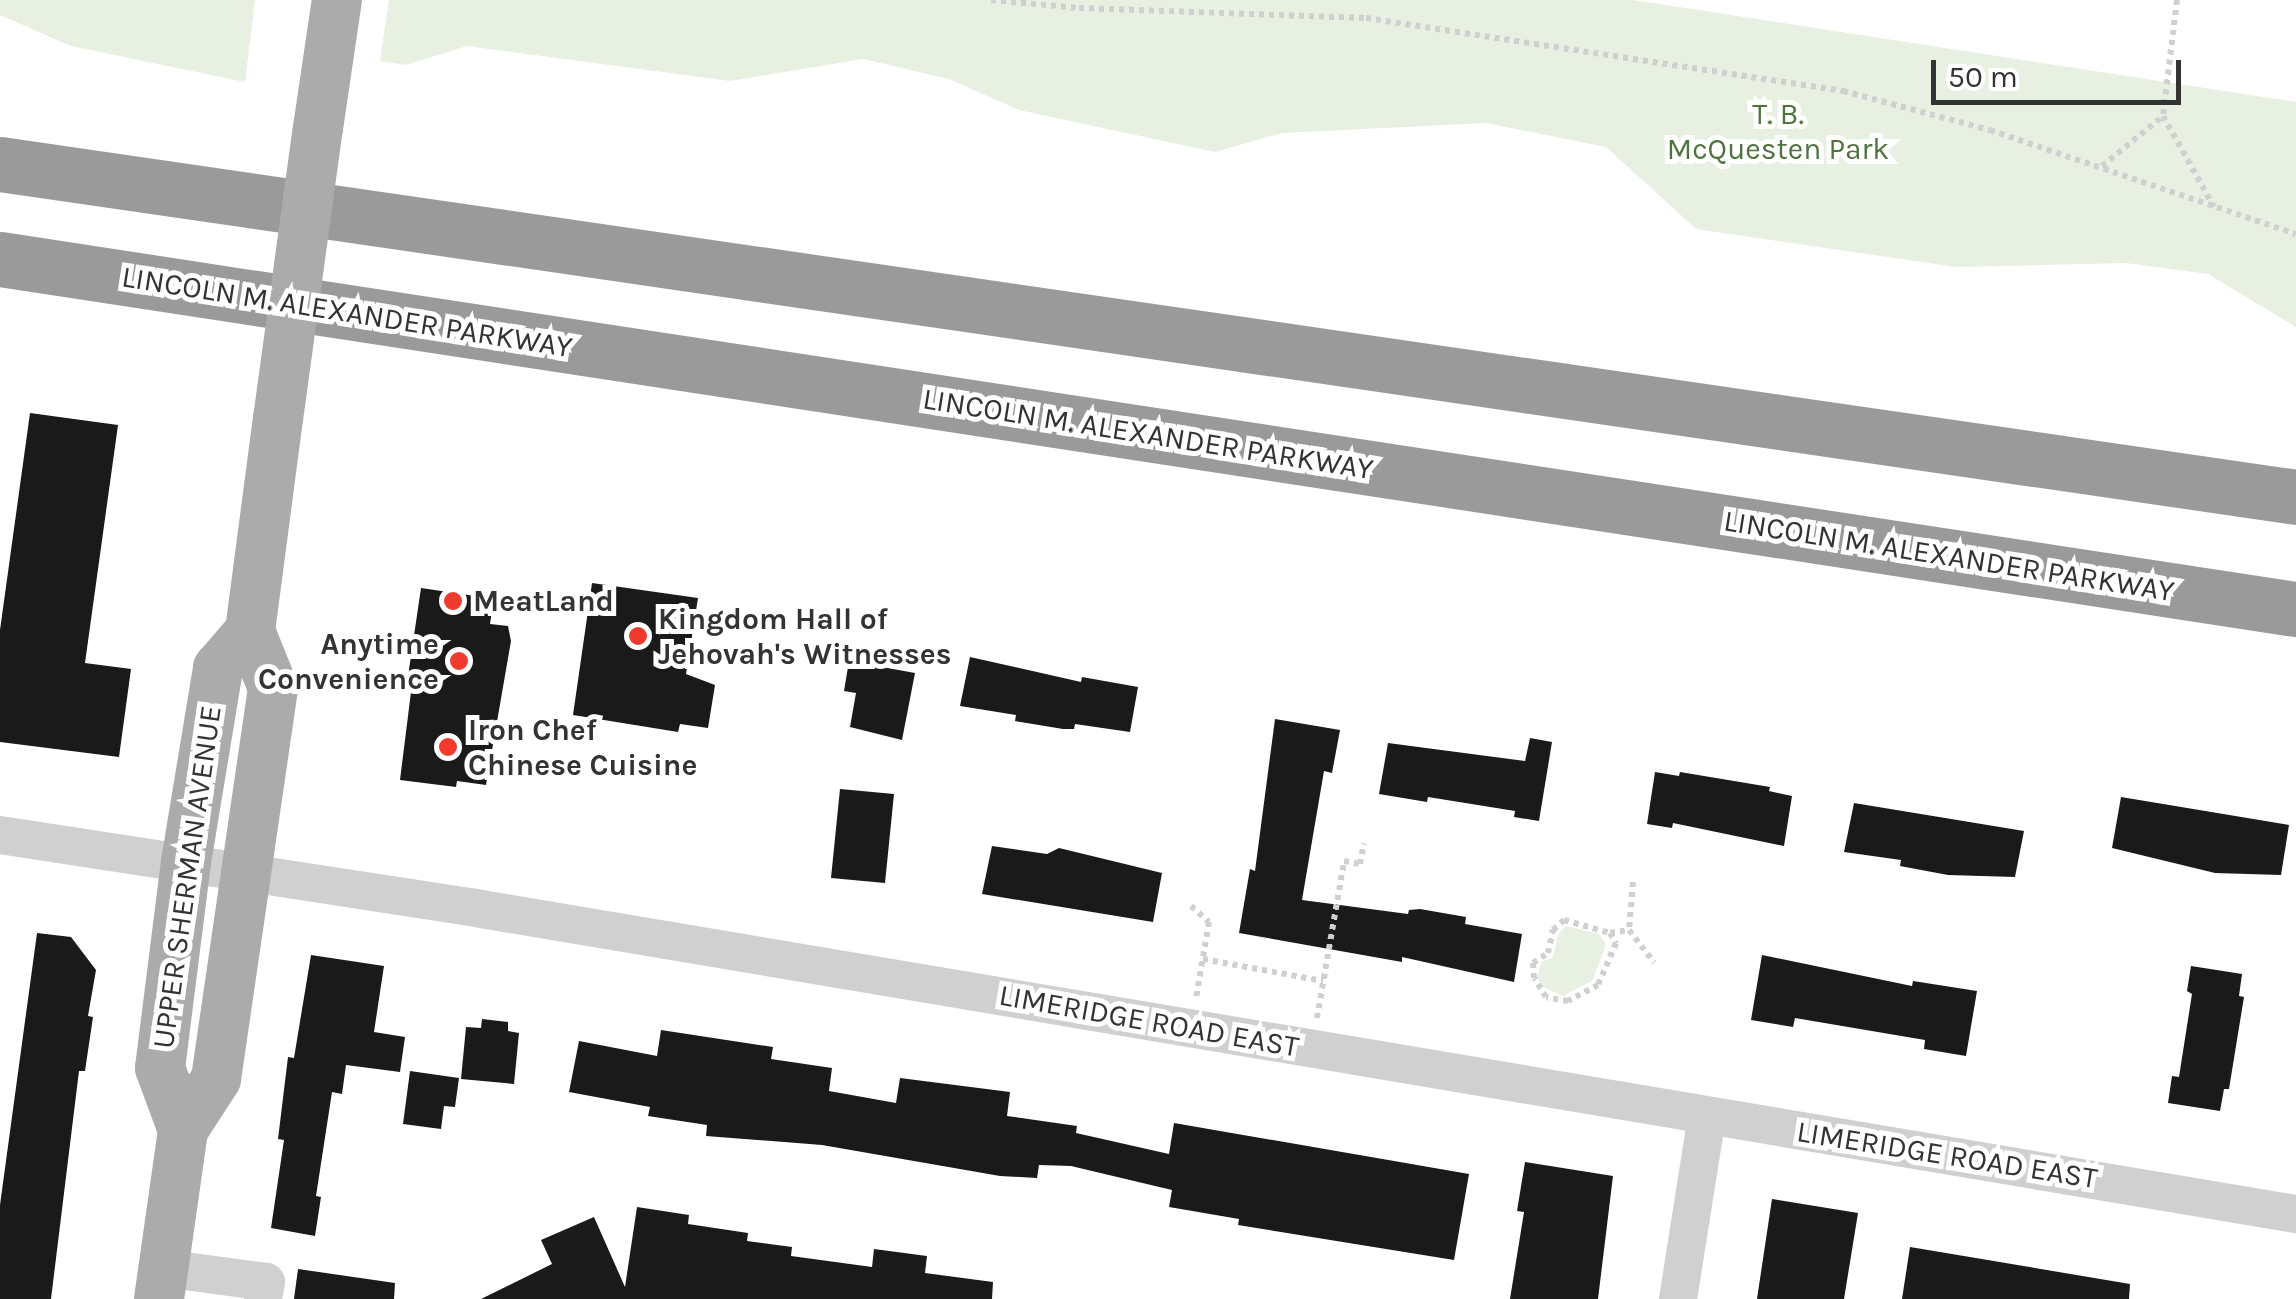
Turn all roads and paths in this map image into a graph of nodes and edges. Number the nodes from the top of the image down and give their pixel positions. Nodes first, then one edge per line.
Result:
1 (337, 0) edge
2 (991, 0) edge
3 (2177, 0) edge
4 (2162, 116) junction
5 (0, 164) edge
6 (2101, 167) junction
7 (2215, 208) junction
8 (2296, 234) edge
9 (0, 259) edge
10 (2292, 496) edge
11 (2296, 609) edge
12 (250, 631) junction
13 (0, 836) edge
14 (1364, 842) dead end
15 (186, 862) junction
16 (248, 871) junction
17 (1633, 882) dead end
18 (1191, 906) dead end
19 (1629, 930) junction
20 (1610, 932) junction
21 (1203, 959) junction
22 (1654, 962) dead end
23 (1323, 982) junction
24 (1191, 1028) junction
25 (1312, 1049) junction
26 (1707, 1116) junction
27 (183, 1130) junction
28 (2256, 1208) junction
29 (2296, 1214) edge
30 (2296, 1223) edge
31 (161, 1283) edge
32 (263, 1299) edge
33 (1678, 1299) edge

1 - 12 main road, UPPER SHERMAN AVENUE, bridge
2 - 6 path
3 - 4 path
4 - 6 path
4 - 7 path
5 - 10 highway
6 - 7 path
7 - 8 path
9 - 11 highway, LINCOLN M. ALEXANDER PARKWAY
12 - 15 main road, UPPER SHERMAN AVENUE
12 - 16 main road, UPPER SHERMAN AVENUE
13 - 15 street, LIMERIDGE ROAD EAST
14 - 23 path
15 - 16 street, LIMERIDGE ROAD EAST
15 - 27 main road, UPPER SHERMAN AVENUE
16 - 24 street, LIMERIDGE ROAD EAST
16 - 27 main road, UPPER SHERMAN AVENUE
17 - 19 path
18 - 21 path
19 - 20 path
19 - 22 path
20 - 20 path
21 - 23 path
21 - 24 path
23 - 25 path
24 - 25 street, LIMERIDGE ROAD EAST
25 - 26 street, LIMERIDGE ROAD EAST
26 - 28 street, LIMERIDGE ROAD EAST
26 - 33 street
27 - 31 main road, UPPER SHERMAN AVENUE
28 - 29 street, LIMERIDGE ROAD EAST
28 - 30 street
31 - 32 street

